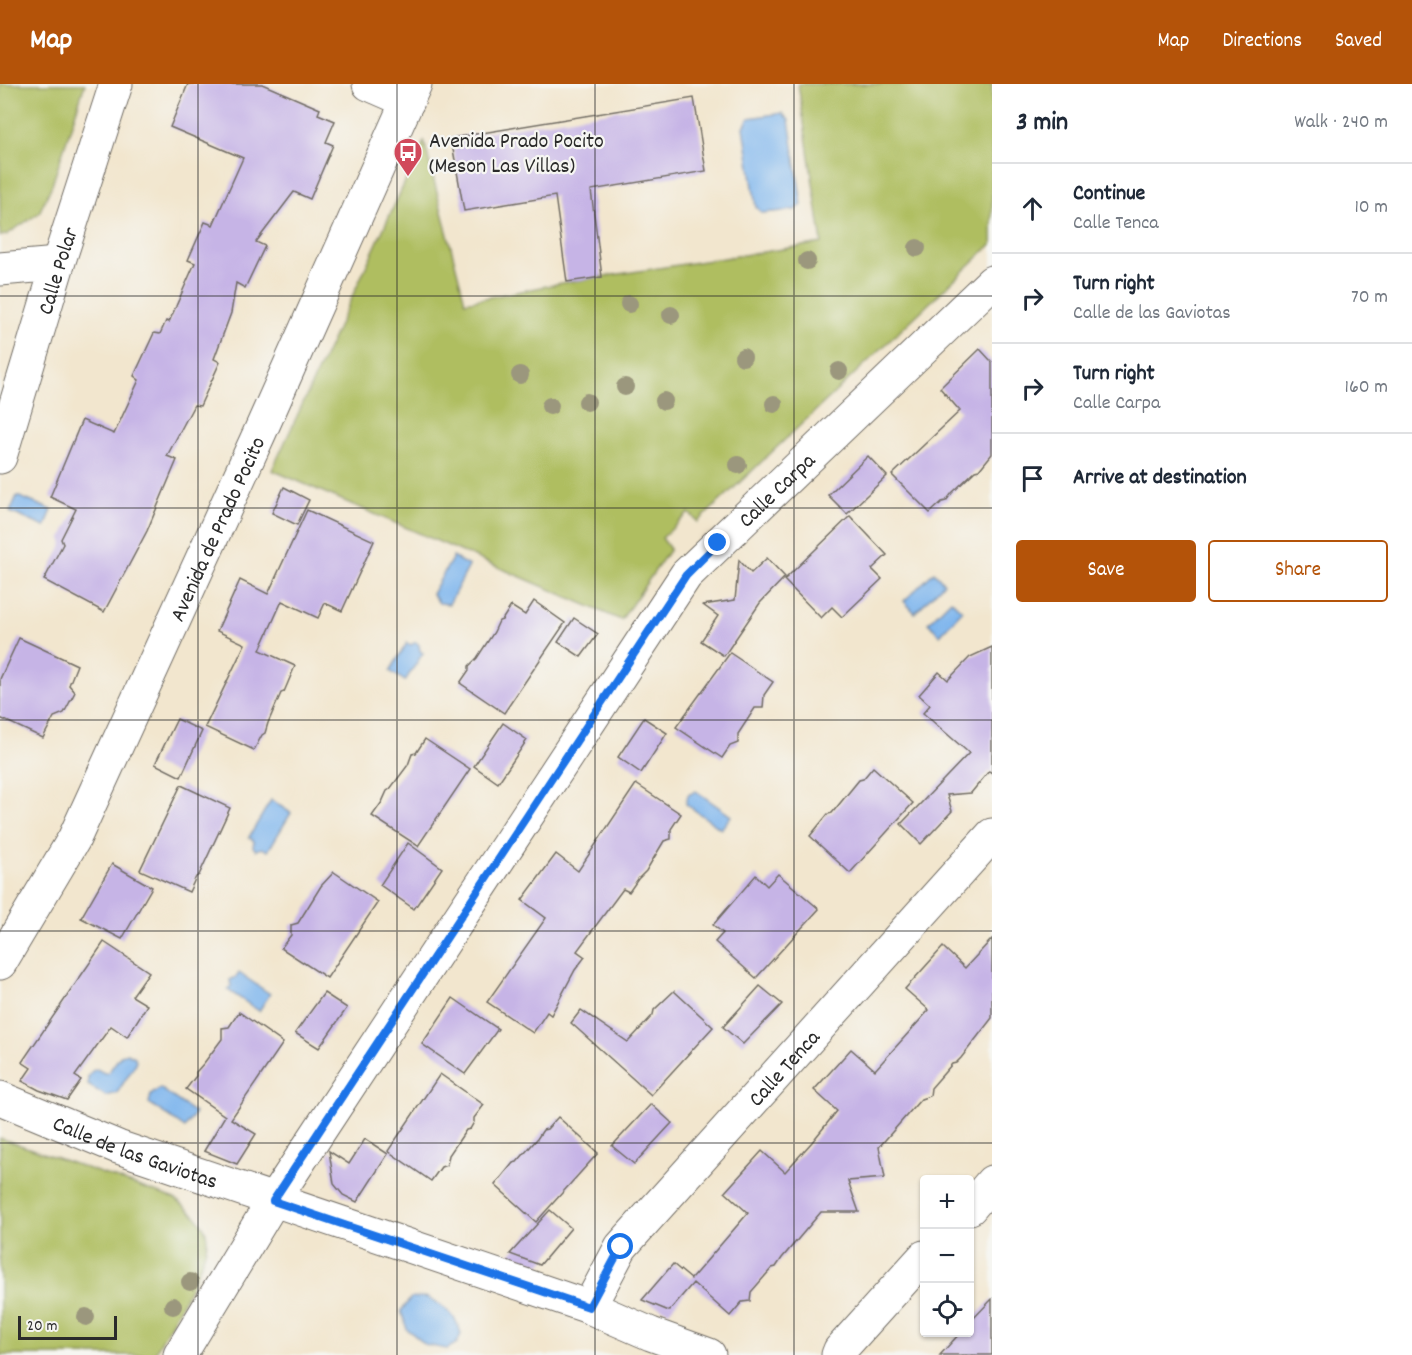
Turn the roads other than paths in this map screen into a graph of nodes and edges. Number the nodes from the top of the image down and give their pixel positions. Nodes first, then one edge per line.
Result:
1 (116, 84) edge
2 (369, 84) edge
3 (411, 92) edge
4 (58, 264) junction
5 (0, 269) edge
6 (992, 282) edge
7 (0, 457) edge
8 (992, 835) edge
9 (0, 963) edge
10 (0, 1098) edge
11 (992, 1182) edge
12 (273, 1201) junction
13 (974, 1202) edge
14 (920, 1261) edge
15 (589, 1307) junction
16 (180, 1355) edge
17 (709, 1355) edge
18 (838, 1355) edge

1 - 4 street, Calle Polar
2 - 3 street
3 - 9 street, Avenida de Prado Pocito
4 - 5 street
4 - 7 street, Calle Polar
6 - 12 street, Calle Carpa
8 - 15 street, Calle Tenca
10 - 12 street, Calle de las Gaviotas
11 - 13 street
12 - 15 street, Calle de las Gaviotas
12 - 16 street
14 - 18 street
15 - 17 street, Calle de las Gaviotas

